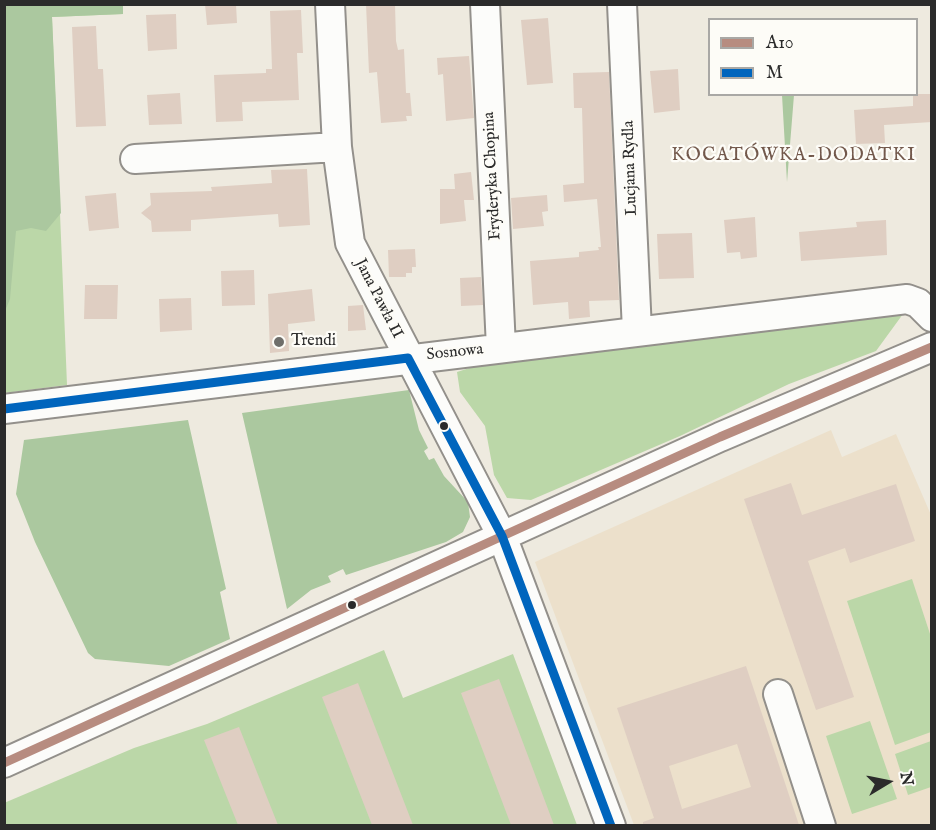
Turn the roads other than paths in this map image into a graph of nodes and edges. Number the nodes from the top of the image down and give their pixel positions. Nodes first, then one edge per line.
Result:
1 (330, 4) edge
2 (484, 4) edge
3 (622, 4) edge
4 (337, 147) junction
5 (135, 159) dead end
6 (932, 317) edge
7 (637, 331) junction
8 (932, 347) edge
9 (501, 348) junction
10 (408, 358) junction
11 (4, 409) edge
12 (502, 536) junction
13 (778, 694) dead end
14 (4, 763) edge
15 (611, 825) edge
16 (821, 825) edge

1 - 4 street, Jana Pawła II
2 - 9 street, Fryderyka Chopina
3 - 7 street, Lucjana Rydla
4 - 5 street
4 - 10 street, Jana Pawła II
6 - 7 street, Sosnowa
7 - 9 street, Sosnowa
8 - 12 street
9 - 10 street, Sosnowa
10 - 11 street, Sosnowa
10 - 12 street, Jana Pawła II
12 - 14 street
12 - 15 street, Jana Pawła II
13 - 16 street

